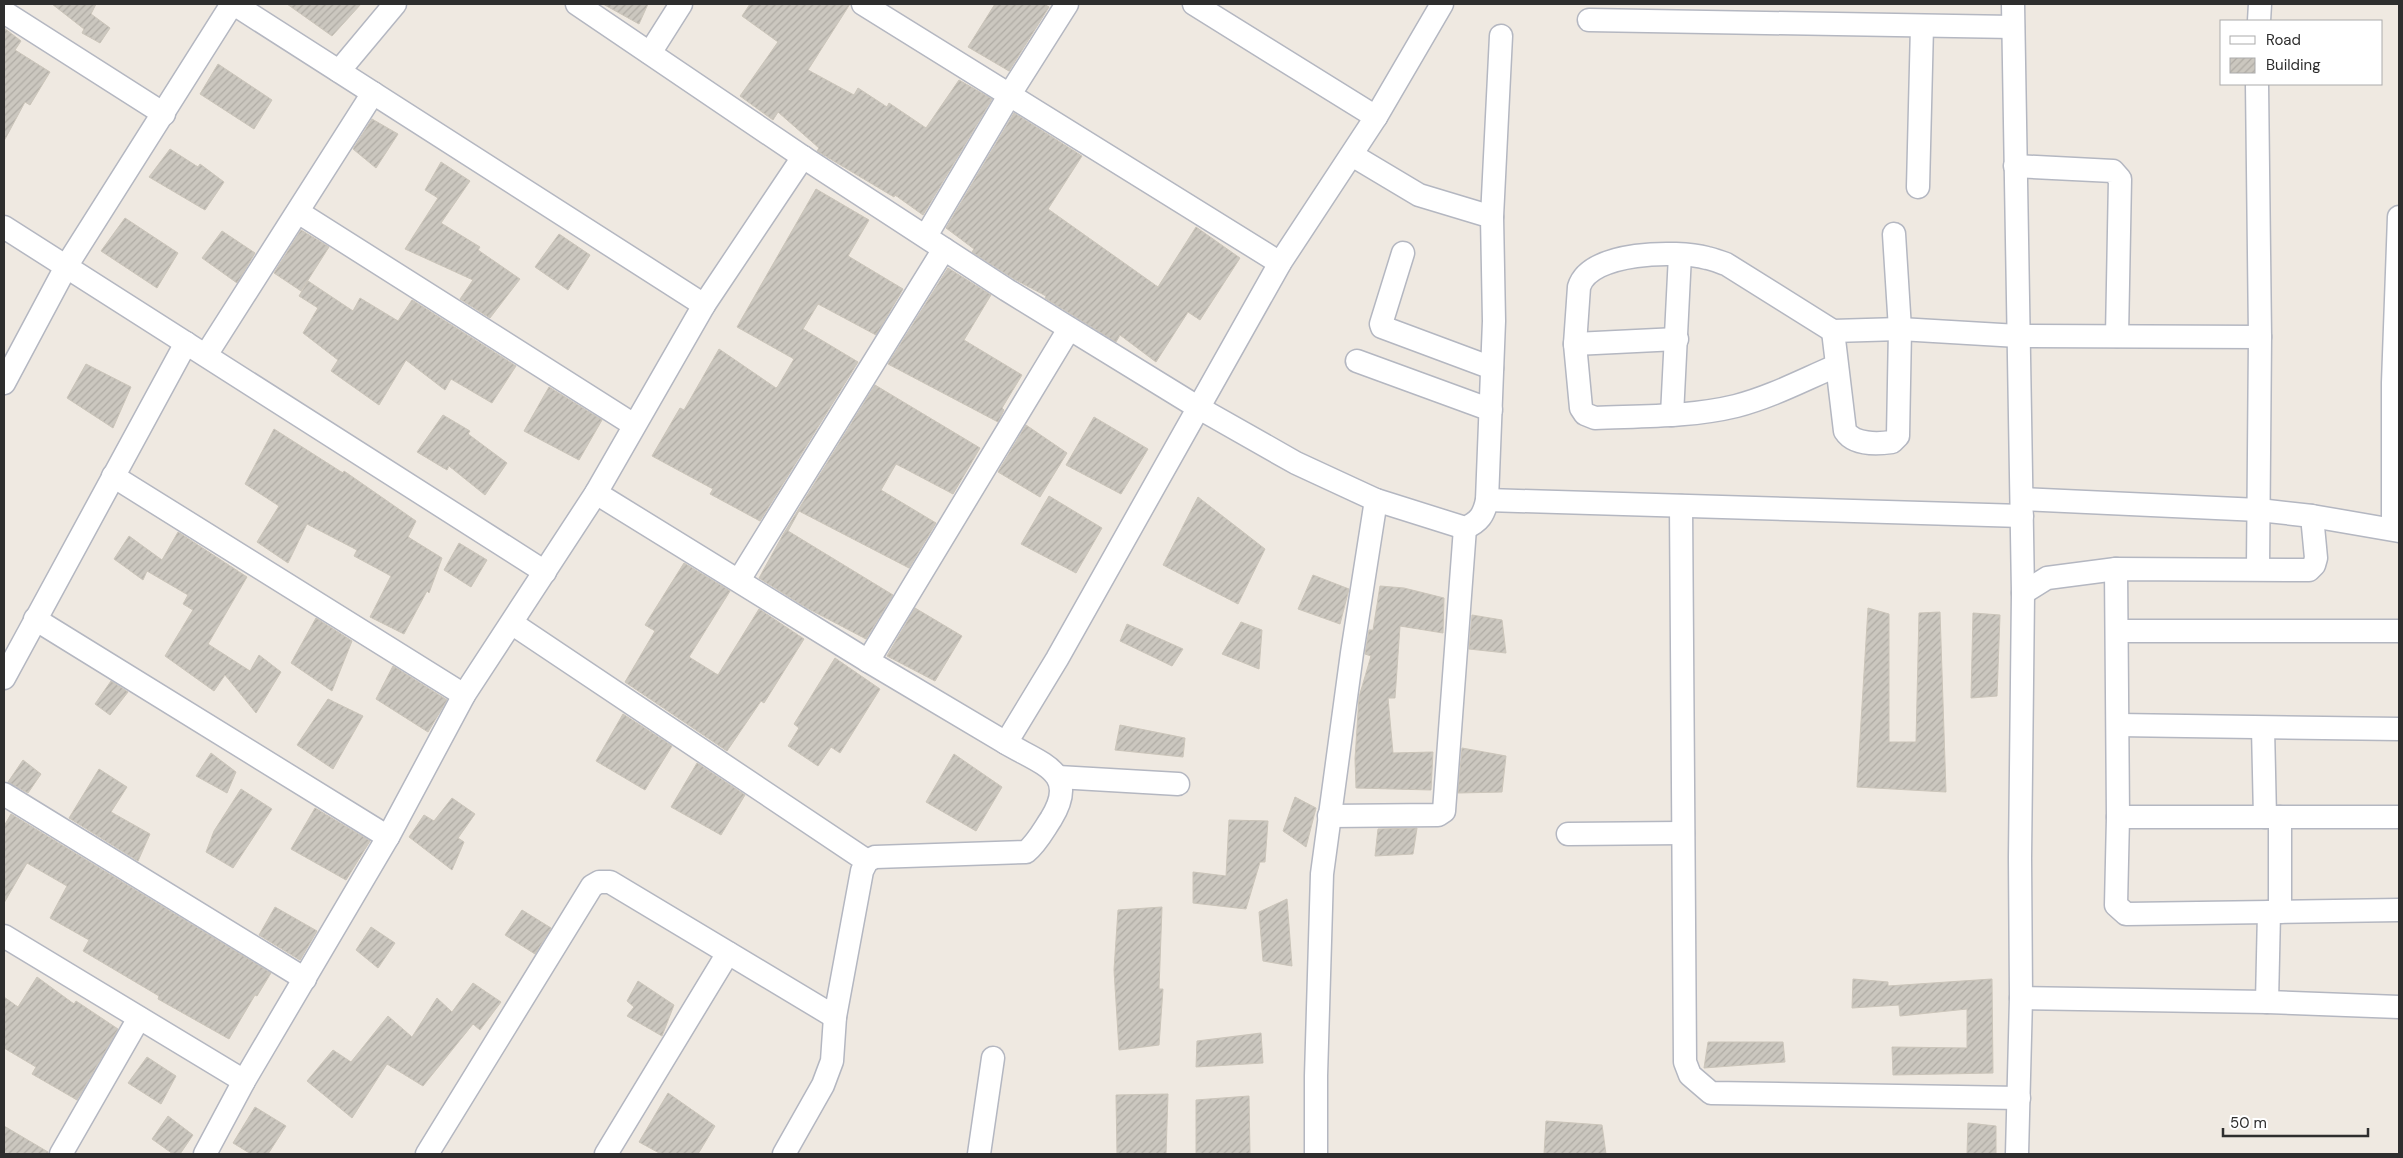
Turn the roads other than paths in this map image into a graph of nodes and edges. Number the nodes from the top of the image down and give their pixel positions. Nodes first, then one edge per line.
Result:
1 (233, 4) edge
2 (394, 4) edge
3 (577, 4) edge
4 (681, 4) edge
5 (863, 4) edge
6 (1067, 4) edge
7 (1194, 4) edge
8 (1442, 4) edge
9 (2013, 4) edge
10 (2260, 4) edge
11 (4, 12) edge
12 (1589, 20) dead end
13 (2259, 20) edge
14 (1922, 26) junction
15 (2014, 27) junction
16 (1501, 36) dead end
17 (650, 53) junction
18 (339, 71) junction
19 (2256, 85) edge
20 (374, 92) junction
21 (1010, 94) junction
22 (164, 114) junction
23 (1376, 117) junction
24 (1352, 154) junction
25 (803, 157) junction
26 (2015, 166) junction
27 (1918, 187) dead end
28 (298, 212) junction
29 (1492, 217) junction
30 (2399, 217) edge
31 (4, 227) edge
32 (1894, 234) dead end
33 (926, 236) junction
34 (944, 249) junction
35 (1403, 253) dead end
36 (1680, 256) junction
37 (1280, 263) junction
38 (67, 265) junction
39 (704, 305) junction
40 (1069, 329) junction
41 (1900, 329) junction
42 (1833, 331) junction
43 (2018, 336) junction
44 (2117, 336) junction
45 (2260, 336) junction
46 (1677, 339) junction
47 (186, 342) junction
48 (1575, 344) junction
49 (206, 354) junction
50 (1357, 362) dead end
51 (1836, 366) junction
52 (1492, 368) junction
53 (4, 384) edge
54 (1199, 408) junction
55 (1491, 410) junction
56 (1672, 415) junction
57 (634, 425) junction
58 (113, 476) junction
59 (596, 493) junction
60 (1376, 500) junction
61 (1487, 500) junction
62 (1681, 506) junction
63 (2022, 507) junction
64 (2259, 510) junction
65 (2312, 516) junction
66 (1465, 528) junction
67 (2396, 530) edge
68 (2258, 568) junction
69 (2116, 569) junction
70 (545, 572) junction
71 (739, 580) junction
72 (2023, 593) junction
73 (35, 618) junction
74 (512, 624) junction
75 (2118, 631) junction
76 (2399, 631) edge
77 (868, 661) junction
78 (4, 678) edge
79 (464, 695) junction
80 (2118, 725) junction
81 (2263, 728) junction
82 (2399, 729) edge
83 (1006, 743) junction
84 (1058, 777) junction
85 (1178, 784) dead end
86 (4, 794) edge
87 (1329, 816) junction
88 (2118, 816) junction
89 (2273, 817) junction
90 (2399, 817) edge
91 (1683, 833) junction
92 (1568, 834) dead end
93 (388, 837) junction
94 (867, 861) junction
95 (2399, 910) edge
96 (2275, 912) junction
97 (4, 936) edge
98 (728, 953) junction
99 (306, 979) junction
100 (2022, 998) junction
101 (2267, 1002) junction
102 (2399, 1007) edge
103 (835, 1017) junction
104 (139, 1018) junction
105 (993, 1058) dead end
106 (244, 1081) junction
107 (2019, 1098) junction
108 (61, 1154) edge
109 (205, 1154) edge
110 (427, 1154) edge
111 (606, 1154) edge
112 (784, 1154) edge
113 (979, 1154) edge
114 (1316, 1154) edge
115 (2017, 1154) edge

1 - 18 street
1 - 22 street
2 - 18 street
3 - 17 street
4 - 17 street
5 - 21 street
6 - 21 street
7 - 23 street
8 - 23 street
9 - 15 street
10 - 13 street
11 - 22 street
12 - 14 street
14 - 15 street
14 - 27 street
15 - 26 street
16 - 29 street
17 - 25 street
18 - 20 street
19 - 45 street
20 - 28 street
20 - 39 street
21 - 33 street
21 - 37 street
22 - 38 street
23 - 24 street
24 - 29 street
24 - 37 street
25 - 33 street
25 - 39 street
26 - 43 street
26 - 44 street
28 - 49 street
28 - 57 street
29 - 52 street
30 - 67 street
31 - 38 street
32 - 41 street
33 - 34 street
34 - 40 street
34 - 71 street
35 - 52 street
36 - 42 street
36 - 46 street
36 - 48 street
37 - 54 street
38 - 47 street
38 - 53 street
39 - 57 street
40 - 54 street
40 - 77 street
41 - 42 street
41 - 43 street
41 - 51 street
42 - 51 street
43 - 44 street
43 - 63 street
44 - 45 street
45 - 64 street
46 - 48 street
46 - 56 street
47 - 49 street
47 - 58 street
48 - 56 street
49 - 70 street
50 - 55 street
51 - 56 street
52 - 55 street
54 - 60 street
54 - 83 street
55 - 61 street
57 - 59 street
58 - 73 street
58 - 79 street
59 - 70 street
59 - 71 street
60 - 66 street
60 - 87 street
61 - 62 street
61 - 66 street
62 - 63 street
62 - 91 street
63 - 64 street
63 - 72 street
64 - 65 street
64 - 68 street
65 - 67 street
65 - 68 street
66 - 87 street
68 - 69 street
69 - 72 street
69 - 75 street
70 - 74 street
71 - 77 street
72 - 100 street
73 - 78 street
73 - 93 street
74 - 79 street
74 - 94 street
75 - 76 street
75 - 80 street
77 - 83 street
79 - 93 street
80 - 81 street
80 - 88 street
81 - 82 street
81 - 89 street
83 - 84 street
84 - 85 street
84 - 94 street
86 - 99 street
87 - 114 street
88 - 89 street
88 - 96 street
89 - 90 street
89 - 96 street
91 - 92 street
91 - 107 street
93 - 99 street
94 - 103 street
95 - 96 street
96 - 101 street
97 - 104 street
98 - 103 street
98 - 110 street
98 - 111 street
99 - 106 street
100 - 101 street
100 - 107 street
101 - 102 street
103 - 112 street
104 - 106 street
104 - 108 street
105 - 113 street
106 - 109 street
107 - 115 street

